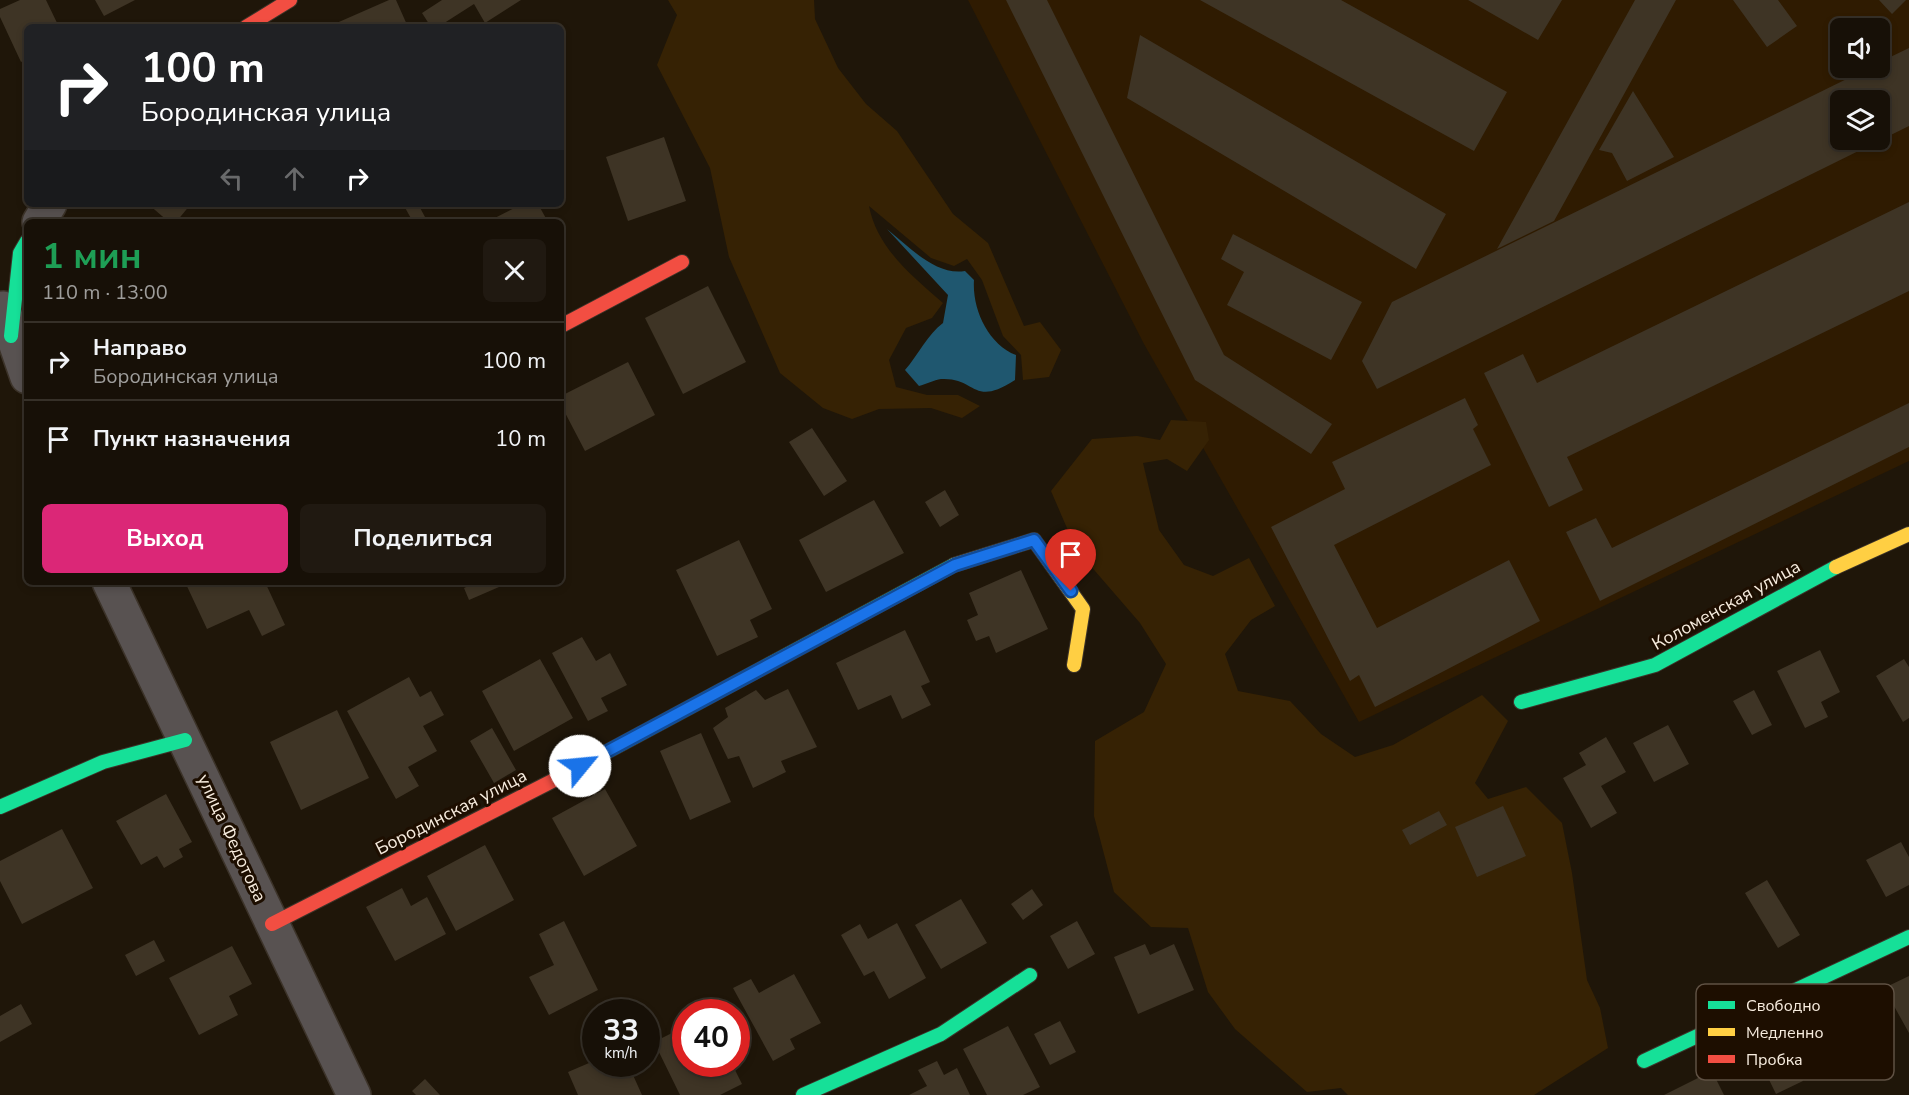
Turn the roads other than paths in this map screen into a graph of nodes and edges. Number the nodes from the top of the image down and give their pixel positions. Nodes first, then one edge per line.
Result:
1 (290, 0) edge
2 (251, 24) edge
3 (24, 246) edge
4 (682, 262) dead end
5 (0, 298) edge
6 (564, 324) edge
7 (11, 336) junction
8 (24, 368) edge
9 (1909, 534) edge
10 (110, 585) edge
11 (1074, 665) dead end
12 (1521, 702) dead end
13 (185, 740) junction
14 (0, 807) edge
15 (272, 924) junction
16 (1909, 937) edge
17 (1030, 975) dead end
18 (1809, 984) edge
19 (1696, 1037) edge
20 (1644, 1061) dead end
21 (354, 1095) edge
22 (803, 1095) edge

1 - 2 street
3 - 7 street
4 - 6 street
5 - 7 street
7 - 8 street
9 - 12 street, Коломенская улица
10 - 13 street, улица Федотова
11 - 15 street, Бородинская улица
13 - 14 street
13 - 15 street, улица Федотова
15 - 21 street, улица Федотова
16 - 18 street
17 - 22 street
19 - 20 street

